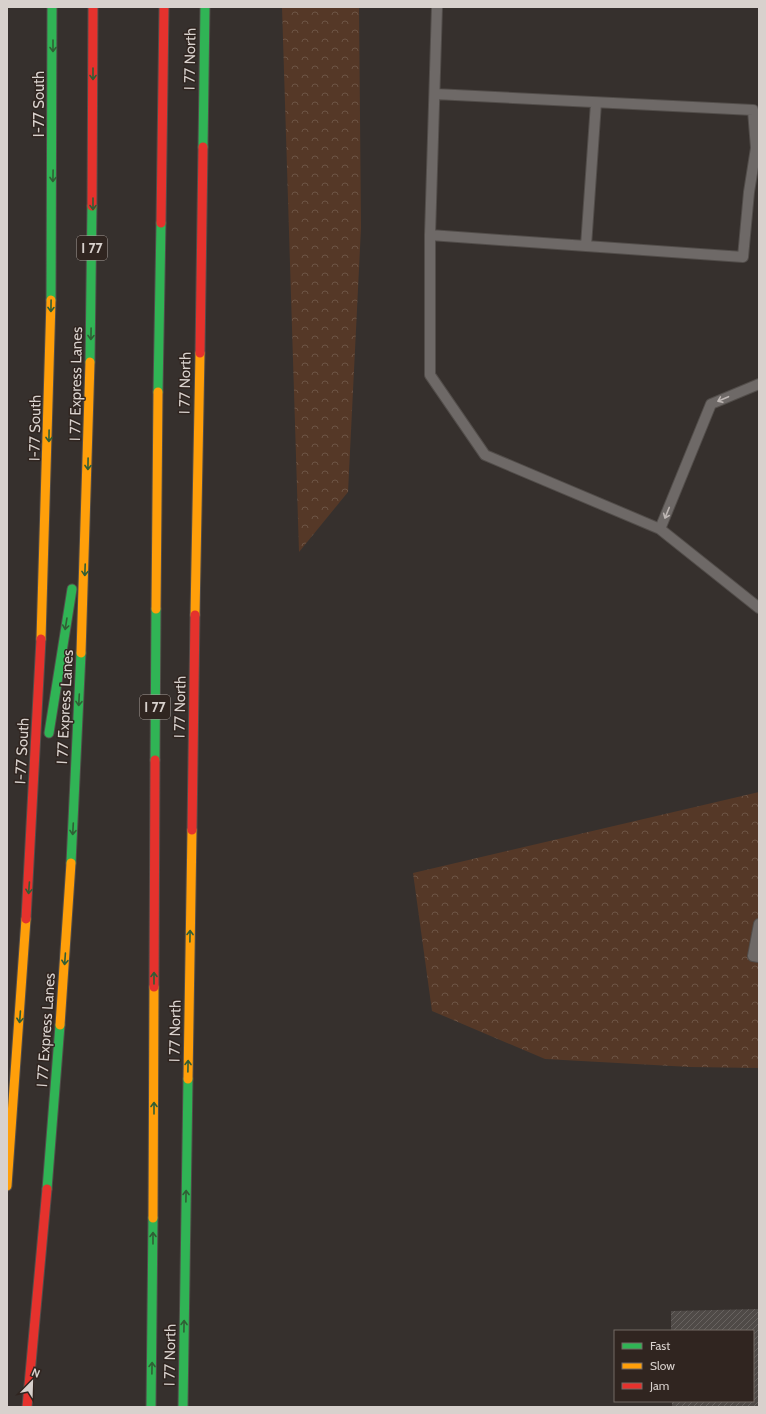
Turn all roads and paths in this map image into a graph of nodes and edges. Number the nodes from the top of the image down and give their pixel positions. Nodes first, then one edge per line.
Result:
1 (52, 7) edge
2 (93, 7) edge
3 (164, 7) edge
4 (205, 7) edge
5 (437, 7) edge
6 (435, 94) junction
7 (596, 103) junction
8 (430, 235) junction
9 (586, 246) junction
10 (759, 384) edge
11 (88, 489) junction
12 (660, 529) junction
13 (759, 608) edge
14 (48, 739) dead end
15 (44, 770) dead end
16 (31, 849) junction
17 (759, 924) edge
18 (759, 957) edge
19 (7, 1186) edge
20 (27, 1407) edge
21 (151, 1407) edge
22 (183, 1407) edge

1 -> 16 highway, I-77 South
2 -> 11 highway, I 77 Express Lanes / I 77
21 -> 3 highway, I 77
22 -> 4 highway, I 77 North
5 - 6 lane
6 - 7 lane
6 - 8 lane
7 - 9 lane
7 - 9 lane
8 - 9 lane
8 - 12 lane
10 -> 12 lane
11 -> 14 highway
11 -> 20 highway, I 77 Express Lanes / I 77
12 - 13 lane
15 - 16 highway
16 -> 19 highway
17 - 18 lane

